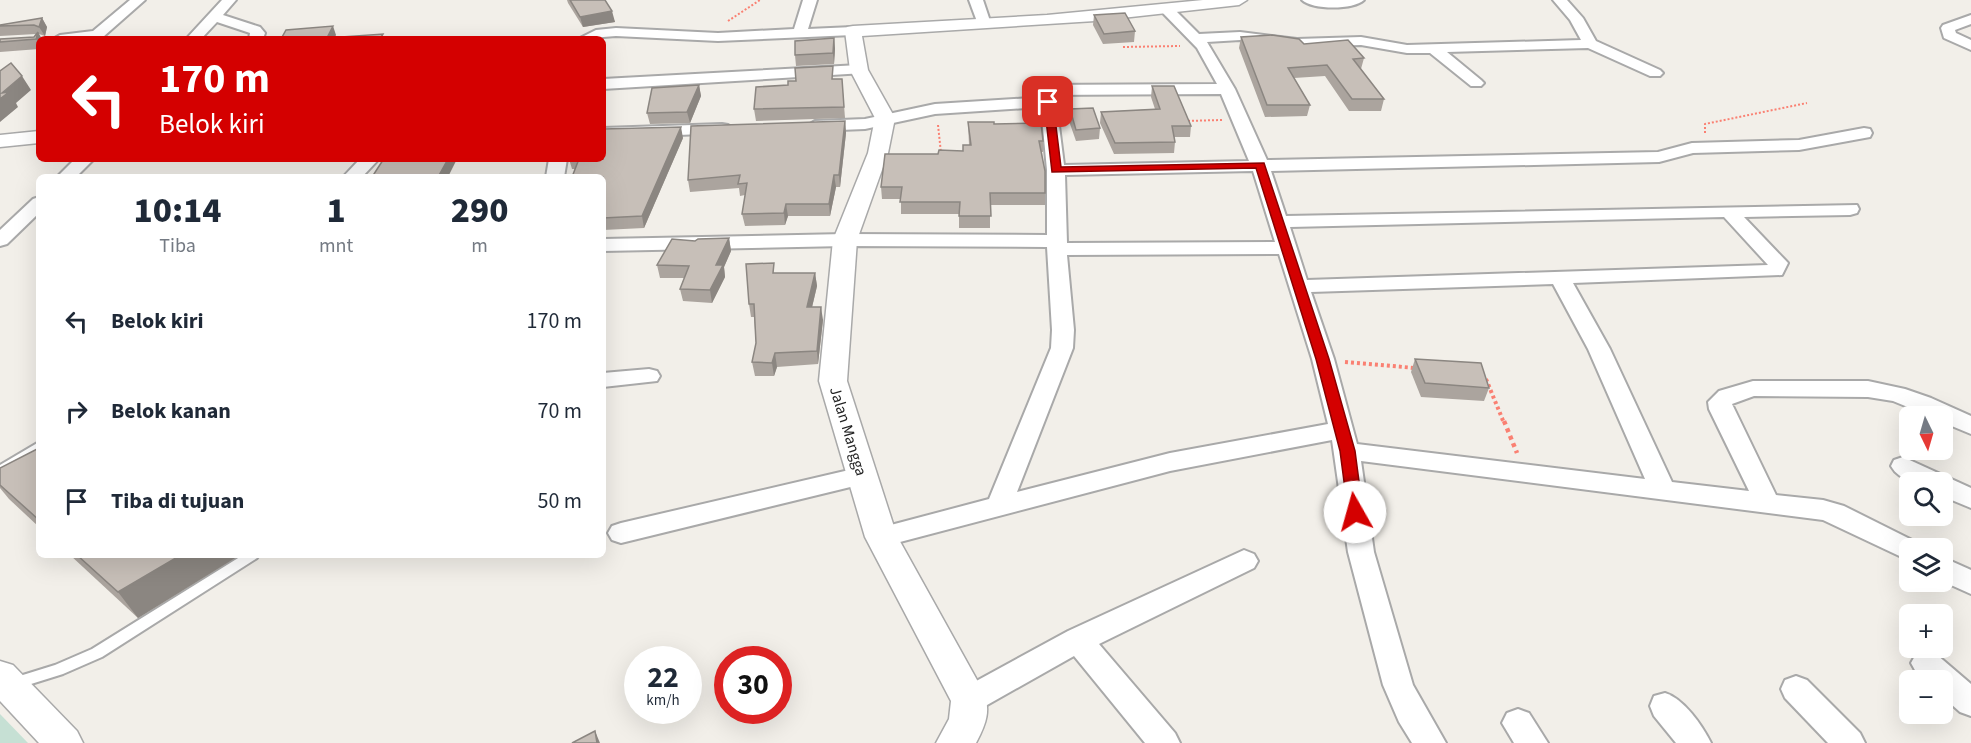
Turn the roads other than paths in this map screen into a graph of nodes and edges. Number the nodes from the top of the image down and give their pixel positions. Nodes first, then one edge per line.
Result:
1 (138, 0) edge
2 (229, 0) edge
3 (810, 0) edge
4 (976, 0) edge
5 (1239, 0) edge
6 (1309, 0) edge
7 (1357, 0) edge
8 (1560, 0) edge
9 (1167, 10) junction
10 (213, 16) junction
11 (1971, 19) edge
12 (984, 24) junction
13 (853, 31) junction
14 (800, 33) junction
15 (92, 36) edge
16 (196, 36) edge
17 (257, 36) edge
18 (593, 36) edge
19 (1196, 38) junction
20 (1590, 44) junction
21 (1971, 46) edge
22 (1434, 49) junction
23 (859, 70) junction
24 (1655, 73) dead end
25 (606, 84) edge
26 (1476, 84) dead end
27 (1227, 89) junction
28 (1034, 101) junction
29 (885, 118) junction
30 (797, 127) edge
31 (738, 129) edge
32 (606, 133) edge
33 (1864, 133) dead end
34 (36, 137) edge
35 (0, 141) edge
36 (82, 162) edge
37 (367, 162) edge
38 (1260, 165) junction
39 (1056, 170) junction
40 (69, 174) edge
41 (355, 174) edge
42 (36, 206) edge
43 (1850, 209) dead end
44 (1729, 212) junction
45 (0, 221) edge
46 (20, 221) junction
47 (1280, 222) junction
48 (0, 240) edge
49 (845, 240) junction
50 (606, 245) edge
51 (1057, 245) junction
52 (1288, 248) junction
53 (1560, 279) junction
54 (1300, 286) junction
55 (650, 376) dead end
56 (606, 380) edge
57 (1971, 426) edge
58 (1345, 441) junction
59 (36, 448) edge
60 (1903, 466) dead end
61 (0, 470) edge
62 (1915, 472) edge
63 (862, 476) junction
64 (1663, 490) junction
65 (1953, 490) edge
66 (1971, 499) edge
67 (1767, 503) junction
68 (1000, 504) junction
69 (621, 533) dead end
70 (881, 537) junction
71 (1899, 545) edge
72 (248, 558) edge
73 (1245, 561) dead end
74 (1953, 574) edge
75 (1971, 583) edge
76 (1078, 640) junction
77 (1926, 663) dead end
78 (4, 681) edge
79 (1796, 689) dead end
80 (969, 700) junction
81 (1971, 703) edge
82 (1665, 706) dead end
83 (64, 743) edge
84 (955, 743) edge
85 (1164, 743) edge
86 (1430, 743) edge
87 (1695, 743) edge
88 (1849, 743) edge

1 - 15 street
2 - 10 street
3 - 14 street
4 - 12 street
5 - 9 street
6 - 7 street
8 - 20 street
9 - 12 street
9 - 19 street
10 - 16 street
10 - 17 street
11 - 21 street
12 - 13 street
13 - 14 street
13 - 23 street
14 - 18 street
19 - 22 street
19 - 27 street
20 - 22 street
20 - 24 street
22 - 26 street
23 - 25 street
23 - 29 street
27 - 28 street
27 - 38 street
28 - 29 street
28 - 39 street
29 - 30 street
29 - 49 street, Jalan Mangga
31 - 32 street
33 - 38 street
34 - 35 street
36 - 40 street
37 - 41 street
38 - 39 street
38 - 47 street
39 - 51 street
42 - 46 street
43 - 44 street
44 - 47 street
44 - 53 street
45 - 46 street
46 - 48 street
47 - 52 street
49 - 50 street
49 - 51 street
49 - 63 street, Jalan Mangga
51 - 52 street
51 - 68 street
52 - 54 street
53 - 54 street
53 - 64 street
54 - 58 street
55 - 56 street
57 - 67 street
58 - 64 street
58 - 68 street
58 - 86 street
59 - 61 lane
60 - 62 street
63 - 69 street
63 - 70 street, Jalan Mangga
64 - 67 street
65 - 66 street
67 - 71 street
68 - 70 street
70 - 80 street, Jalan Mangga
72 - 78 lane
73 - 76 street
74 - 75 street
76 - 80 street
76 - 85 street
77 - 81 street
78 - 83 street
79 - 88 street
80 - 84 street
82 - 87 street

